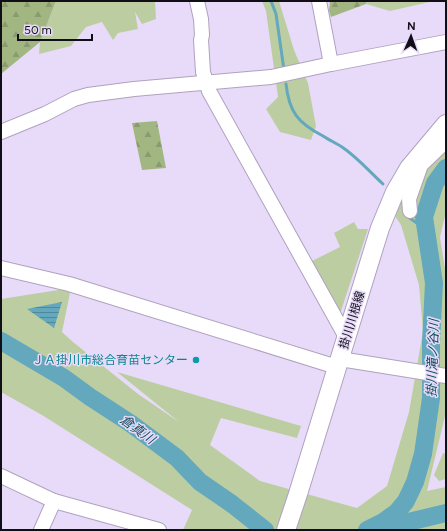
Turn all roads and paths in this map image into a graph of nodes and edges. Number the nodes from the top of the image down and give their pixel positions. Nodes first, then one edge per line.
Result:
1 (197, 1) edge
2 (319, 1) edge
3 (446, 42) edge
4 (331, 64) junction
5 (207, 82) junction
6 (446, 124) edge
7 (1, 132) edge
8 (446, 141) edge
9 (410, 211) dead end
10 (2, 268) edge
11 (346, 337) junction
12 (339, 363) junction
13 (446, 376) edge
14 (1, 476) edge
15 (54, 501) junction
16 (41, 530) edge
17 (160, 530) edge
18 (286, 530) edge

1 - 5 street
2 - 4 street
3 - 4 street
4 - 5 street
5 - 7 street
5 - 11 street
6 - 11 main road, 掛川川根線
8 - 9 street
10 - 12 street
11 - 12 main road, 掛川川根線
12 - 13 street
12 - 18 main road, 掛川川根線
14 - 15 street
15 - 16 street
15 - 17 street

